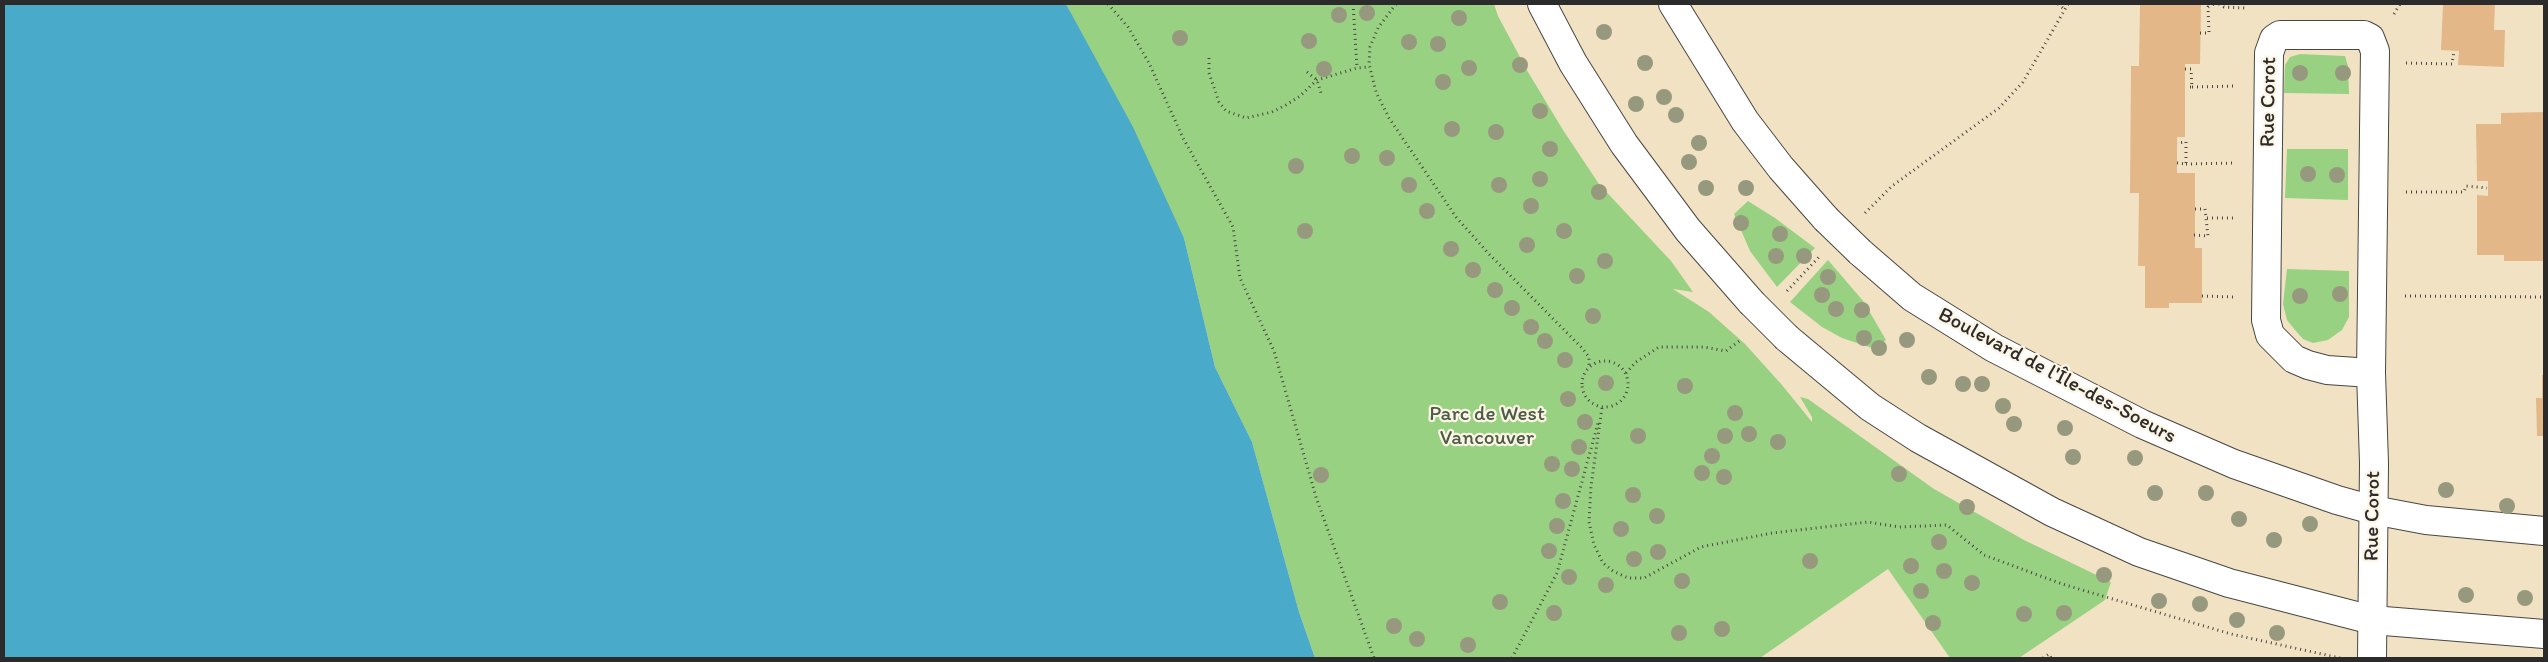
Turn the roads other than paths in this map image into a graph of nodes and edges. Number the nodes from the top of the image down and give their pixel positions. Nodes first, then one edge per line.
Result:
1 (1542, 4) edge
2 (1673, 4) edge
3 (2371, 373) junction
4 (2373, 510) junction
5 (2544, 532) edge
6 (2372, 620) junction
7 (2544, 634) edge
8 (2372, 658) edge

1 - 6 street, bridge
2 - 4 street, Boulevard de l'Île-des-Soeurs, bridge
3 - 3 street, Rue Corot
3 - 4 street, Rue Corot
4 - 5 street, Boulevard de l'Île-des-Soeurs
4 - 6 street, Rue Corot
6 - 7 street
6 - 8 street, Rue Corot

